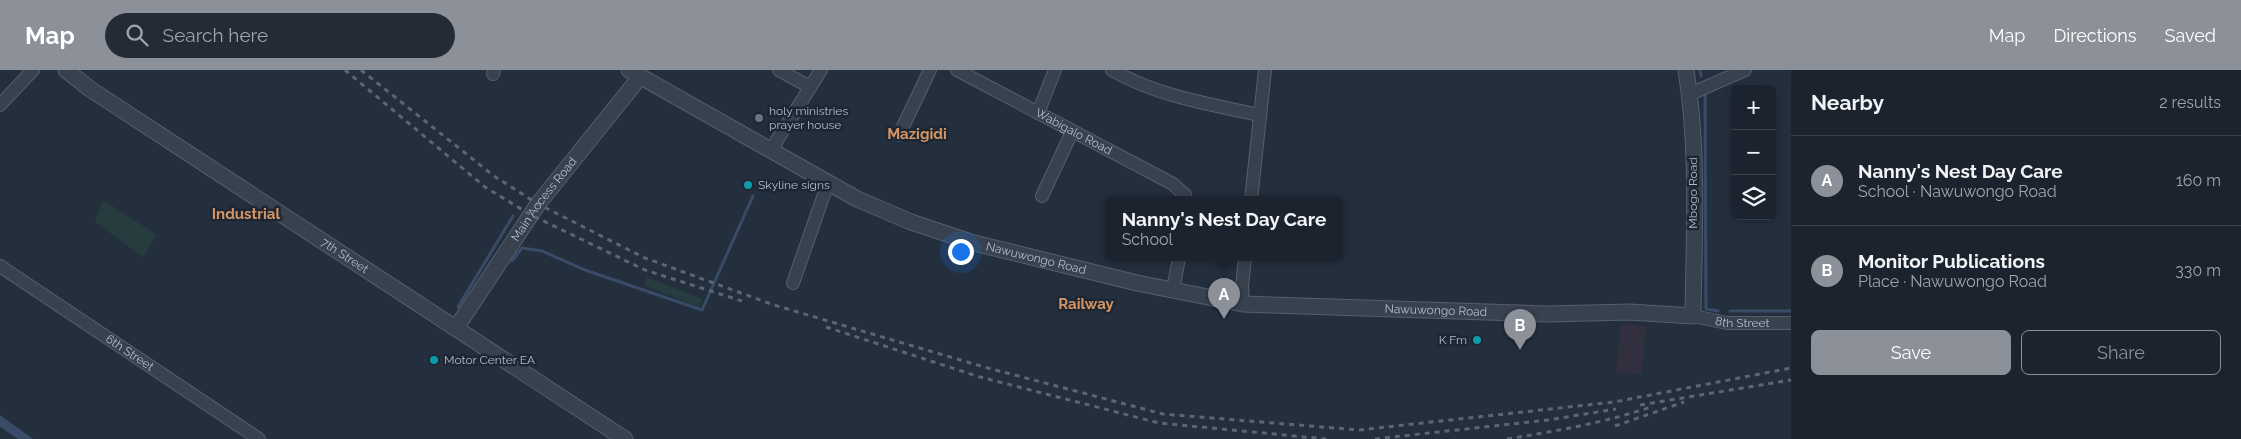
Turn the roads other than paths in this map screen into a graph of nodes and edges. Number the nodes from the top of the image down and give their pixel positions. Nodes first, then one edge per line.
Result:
1 (33, 70) edge
2 (66, 70) edge
3 (779, 70) edge
4 (821, 70) edge
5 (930, 70) edge
6 (957, 70) edge
7 (1055, 70) edge
8 (1112, 70) edge
9 (1265, 70) edge
10 (1686, 70) edge
11 (1745, 70) edge
12 (638, 72) edge
13 (810, 87) junction
14 (1690, 94) junction
15 (0, 105) edge
16 (1038, 113) junction
17 (1259, 115) junction
18 (1072, 132) junction
19 (899, 136) dead end
20 (771, 150) junction
21 (828, 183) junction
22 (1042, 196) dead end
23 (1185, 196) edge
24 (1251, 196) edge
25 (1178, 261) edge
26 (1245, 261) edge
27 (0, 266) edge
28 (793, 283) dead end
29 (1173, 290) junction
30 (1244, 304) junction
31 (1693, 316) junction
32 (1791, 323) edge
33 (456, 328) junction
34 (259, 439) edge
35 (625, 439) edge

1 - 15 street
2 - 33 street, 7th Street
3 - 13 street
4 - 13 street
5 - 19 street
6 - 16 street, Wabigalo Road
7 - 16 street
8 - 17 street
9 - 17 street
10 - 14 street, Mbogo Road
11 - 14 street
12 - 20 street, Nawuwongo Road
12 - 33 street, Main Access Road
13 - 20 street
14 - 31 street, Mbogo Road
16 - 18 street, Wabigalo Road
17 - 24 street
18 - 22 street
18 - 23 street, Wabigalo Road
20 - 21 street, Nawuwongo Road
21 - 28 street
21 - 29 street, Nawuwongo Road
25 - 29 street
26 - 30 street
27 - 34 street, 6th Street
29 - 30 street, Nawuwongo Road
30 - 31 street, Nawuwongo Road
31 - 32 street, 8th Street
33 - 35 street, 7th Street

